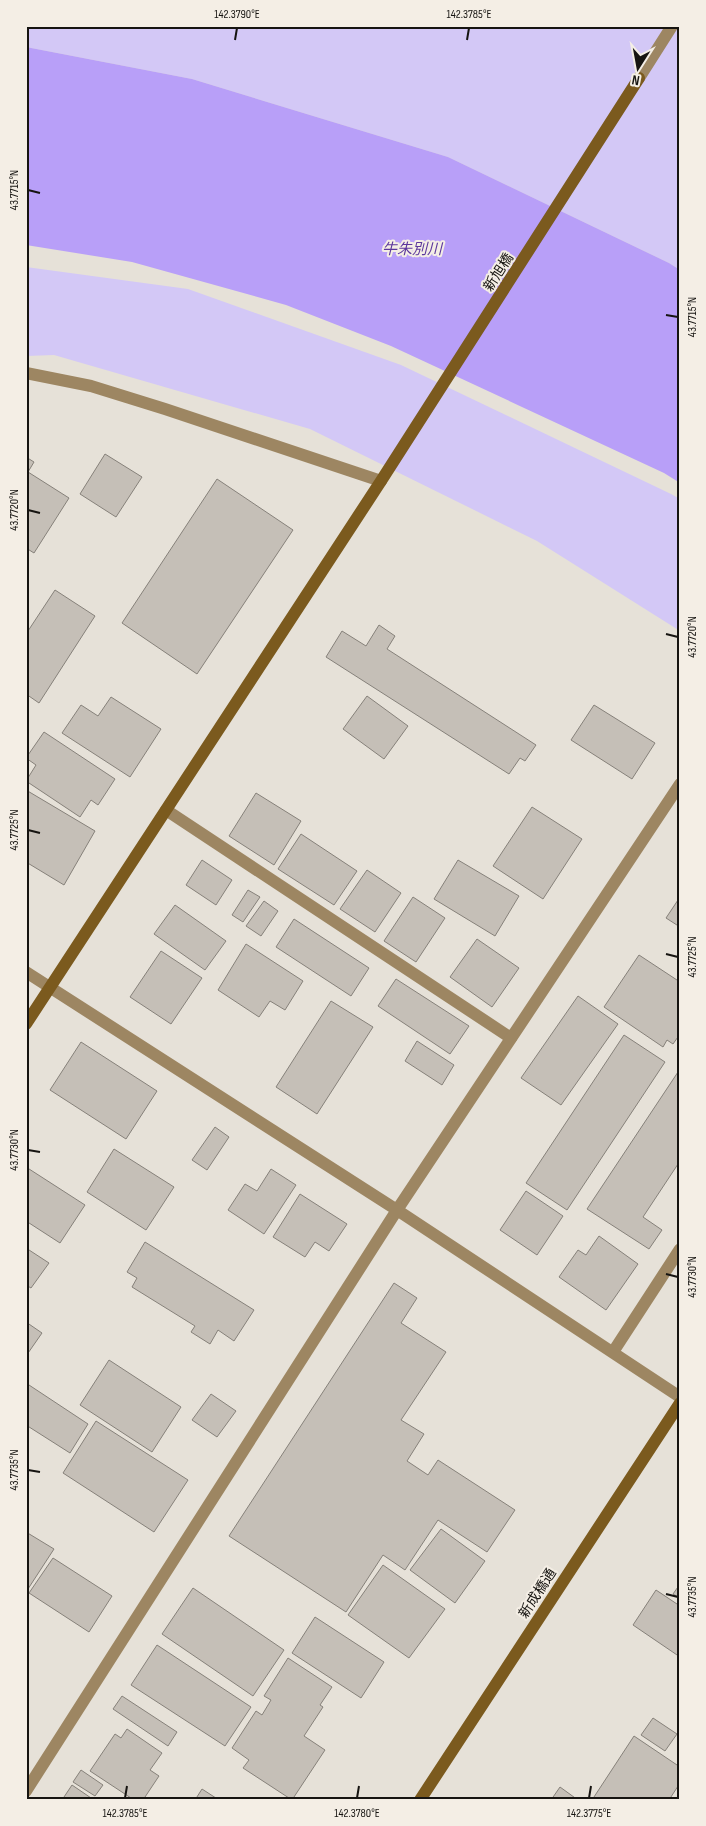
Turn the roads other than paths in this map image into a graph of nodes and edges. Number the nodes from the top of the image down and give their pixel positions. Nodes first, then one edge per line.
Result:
1 (672, 26) edge
2 (26, 373) edge
3 (381, 481) junction
4 (680, 784) edge
5 (166, 810) junction
6 (26, 972) edge
7 (50, 988) junction
8 (26, 1024) edge
9 (512, 1038) junction
10 (397, 1210) junction
11 (680, 1249) edge
12 (613, 1352) junction
13 (680, 1396) edge
14 (680, 1402) edge
15 (26, 1791) edge
16 (420, 1800) edge

1 - 3 street, 新旭橋
2 - 3 street
3 - 5 street, 新旭橋
4 - 9 street
5 - 7 street, 新旭橋
5 - 9 street
6 - 7 street
7 - 8 street, 新旭橋
7 - 10 street
9 - 10 street
10 - 12 street
10 - 15 street
11 - 12 street
12 - 13 street
14 - 16 street, 新成橋通

